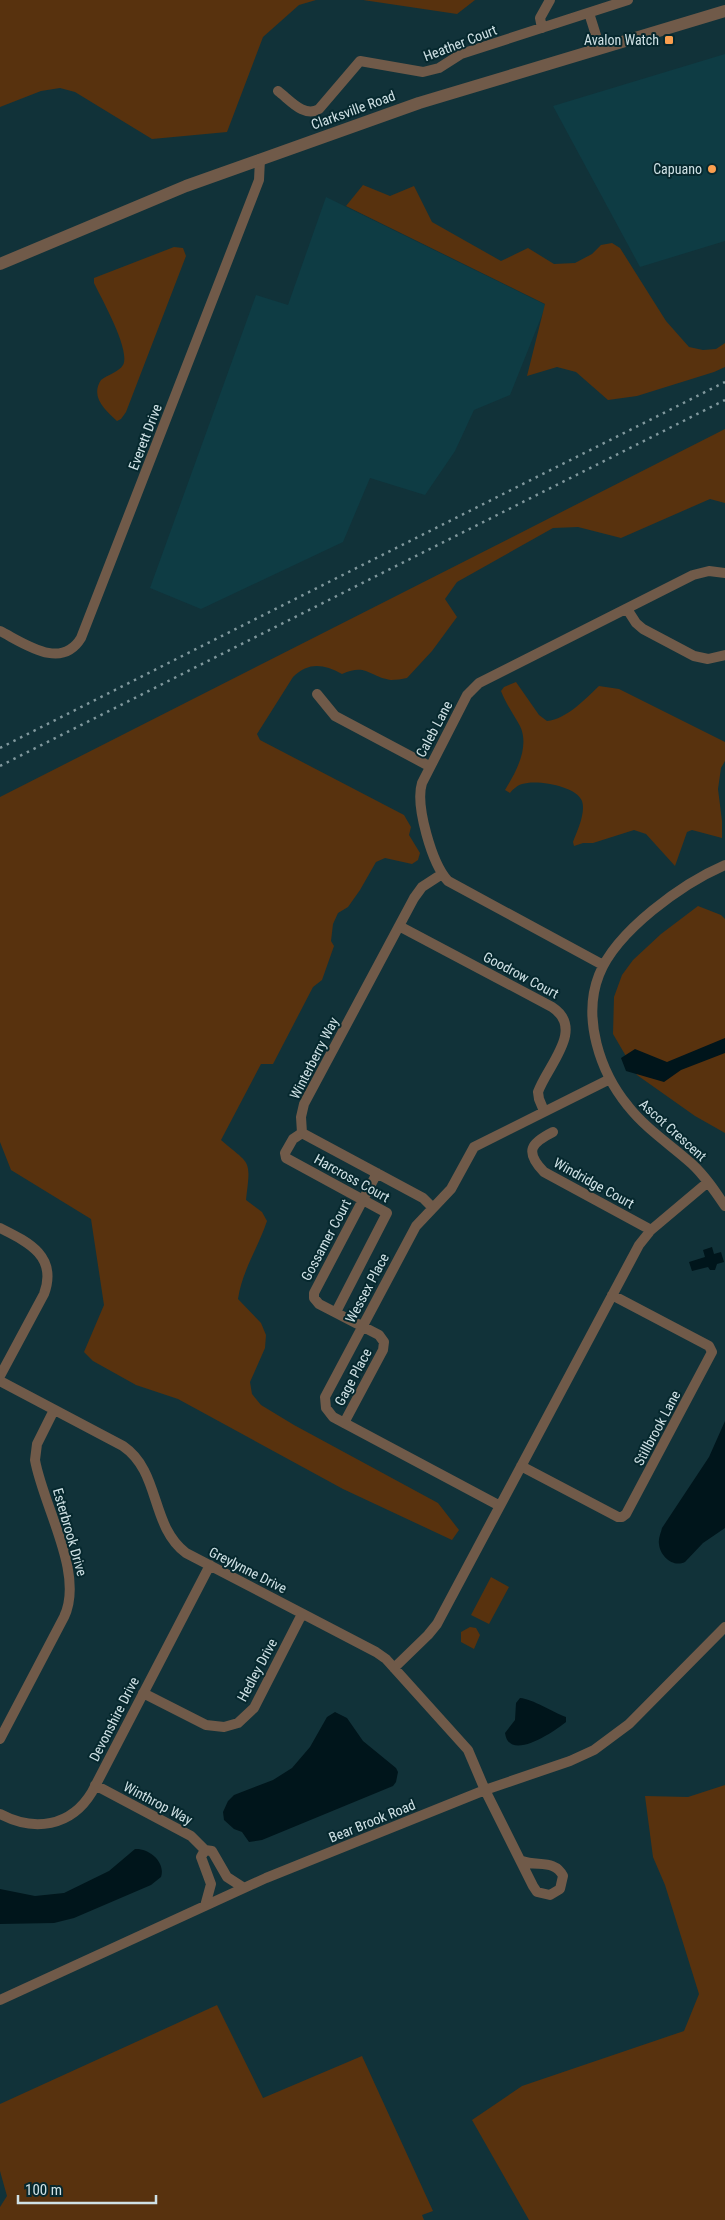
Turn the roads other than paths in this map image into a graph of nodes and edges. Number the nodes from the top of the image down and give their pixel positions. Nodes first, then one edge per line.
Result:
1 (550, 0) edge
2 (621, 1) edge
3 (725, 11) edge
4 (589, 13) junction
5 (542, 28) junction
6 (600, 48) junction
7 (278, 91) dead end
8 (260, 159) junction
9 (0, 264) edge
10 (725, 573) edge
11 (627, 609) junction
12 (0, 631) edge
13 (725, 655) edge
14 (317, 694) dead end
15 (429, 766) junction
16 (725, 865) edge
17 (442, 874) junction
18 (399, 926) junction
19 (603, 965) junction
20 (610, 1079) junction
21 (544, 1111) junction
22 (553, 1132) dead end
23 (302, 1134) junction
24 (377, 1173) junction
25 (708, 1182) junction
26 (363, 1198) junction
27 (725, 1206) edge
28 (432, 1207) junction
29 (0, 1228) edge
30 (651, 1230) junction
31 (612, 1295) junction
32 (336, 1312) junction
33 (362, 1326) junction
34 (0, 1376) edge
35 (0, 1381) edge
36 (54, 1410) junction
37 (344, 1423) junction
38 (521, 1466) junction
39 (500, 1506) junction
40 (210, 1566) junction
41 (302, 1614) junction
42 (725, 1627) edge
43 (394, 1668) junction
44 (143, 1693) junction
45 (0, 1739) edge
46 (95, 1785) junction
47 (485, 1790) junction
48 (0, 1814) edge
49 (205, 1850) junction
50 (522, 1861) dead end
51 (244, 1888) junction
52 (205, 1906) junction
53 (0, 2000) edge

1 - 5 street
2 - 4 street, Heather Court
3 - 6 street, Clarksville Road
4 - 5 street, Heather Court
4 - 6 street
5 - 7 street, Heather Court
6 - 8 street, Clarksville Road
8 - 9 street, Clarksville Road
8 - 12 street, Everett Drive
10 - 11 street, Caleb Lane
11 - 13 street
11 - 15 street, Caleb Lane
14 - 15 street
15 - 17 street, Caleb Lane
16 - 19 street, Ascot Crescent
17 - 18 street, Winterberry Way
17 - 19 street
18 - 21 street, Goodrow Court
18 - 23 street, Winterberry Way
19 - 20 street, Ascot Crescent
20 - 21 street, Wessex Place
20 - 25 street, Ascot Crescent
21 - 28 street, Wessex Place
22 - 30 street, Windridge Court
23 - 24 street
23 - 26 street, Harcross Court
24 - 26 street, Gossamer Court
24 - 28 street
25 - 27 street, Ascot Crescent
25 - 30 street
26 - 32 street, Gossamer Court
26 - 32 street, Harcross Court
28 - 33 street, Wessex Place
29 - 34 street
30 - 31 street
31 - 38 street
31 - 38 street, Stillbrook Lane
32 - 33 street, Gossamer Court
33 - 37 street, Wessex Place
33 - 37 street, Gage Place
35 - 36 street, Greylynne Drive
36 - 40 street, Greylynne Drive
36 - 45 street, Esterbrook Drive
37 - 39 street, Wessex Place
38 - 39 street
39 - 43 street
40 - 41 street, Greylynne Drive
40 - 44 street, Devonshire Drive
41 - 43 street, Greylynne Drive
41 - 44 street, Hedley Drive
42 - 47 street, Bear Brook Road
43 - 47 street, Greylynne Drive
44 - 46 street, Devonshire Drive
46 - 48 street, Devonshire Drive
46 - 49 street, Winthrop Way
47 - 50 street, Greylynne Drive
47 - 51 street, Bear Brook Road
49 - 51 street, Winthrop Way
49 - 52 street
51 - 52 street, Bear Brook Road
52 - 53 street, Bear Brook Road

